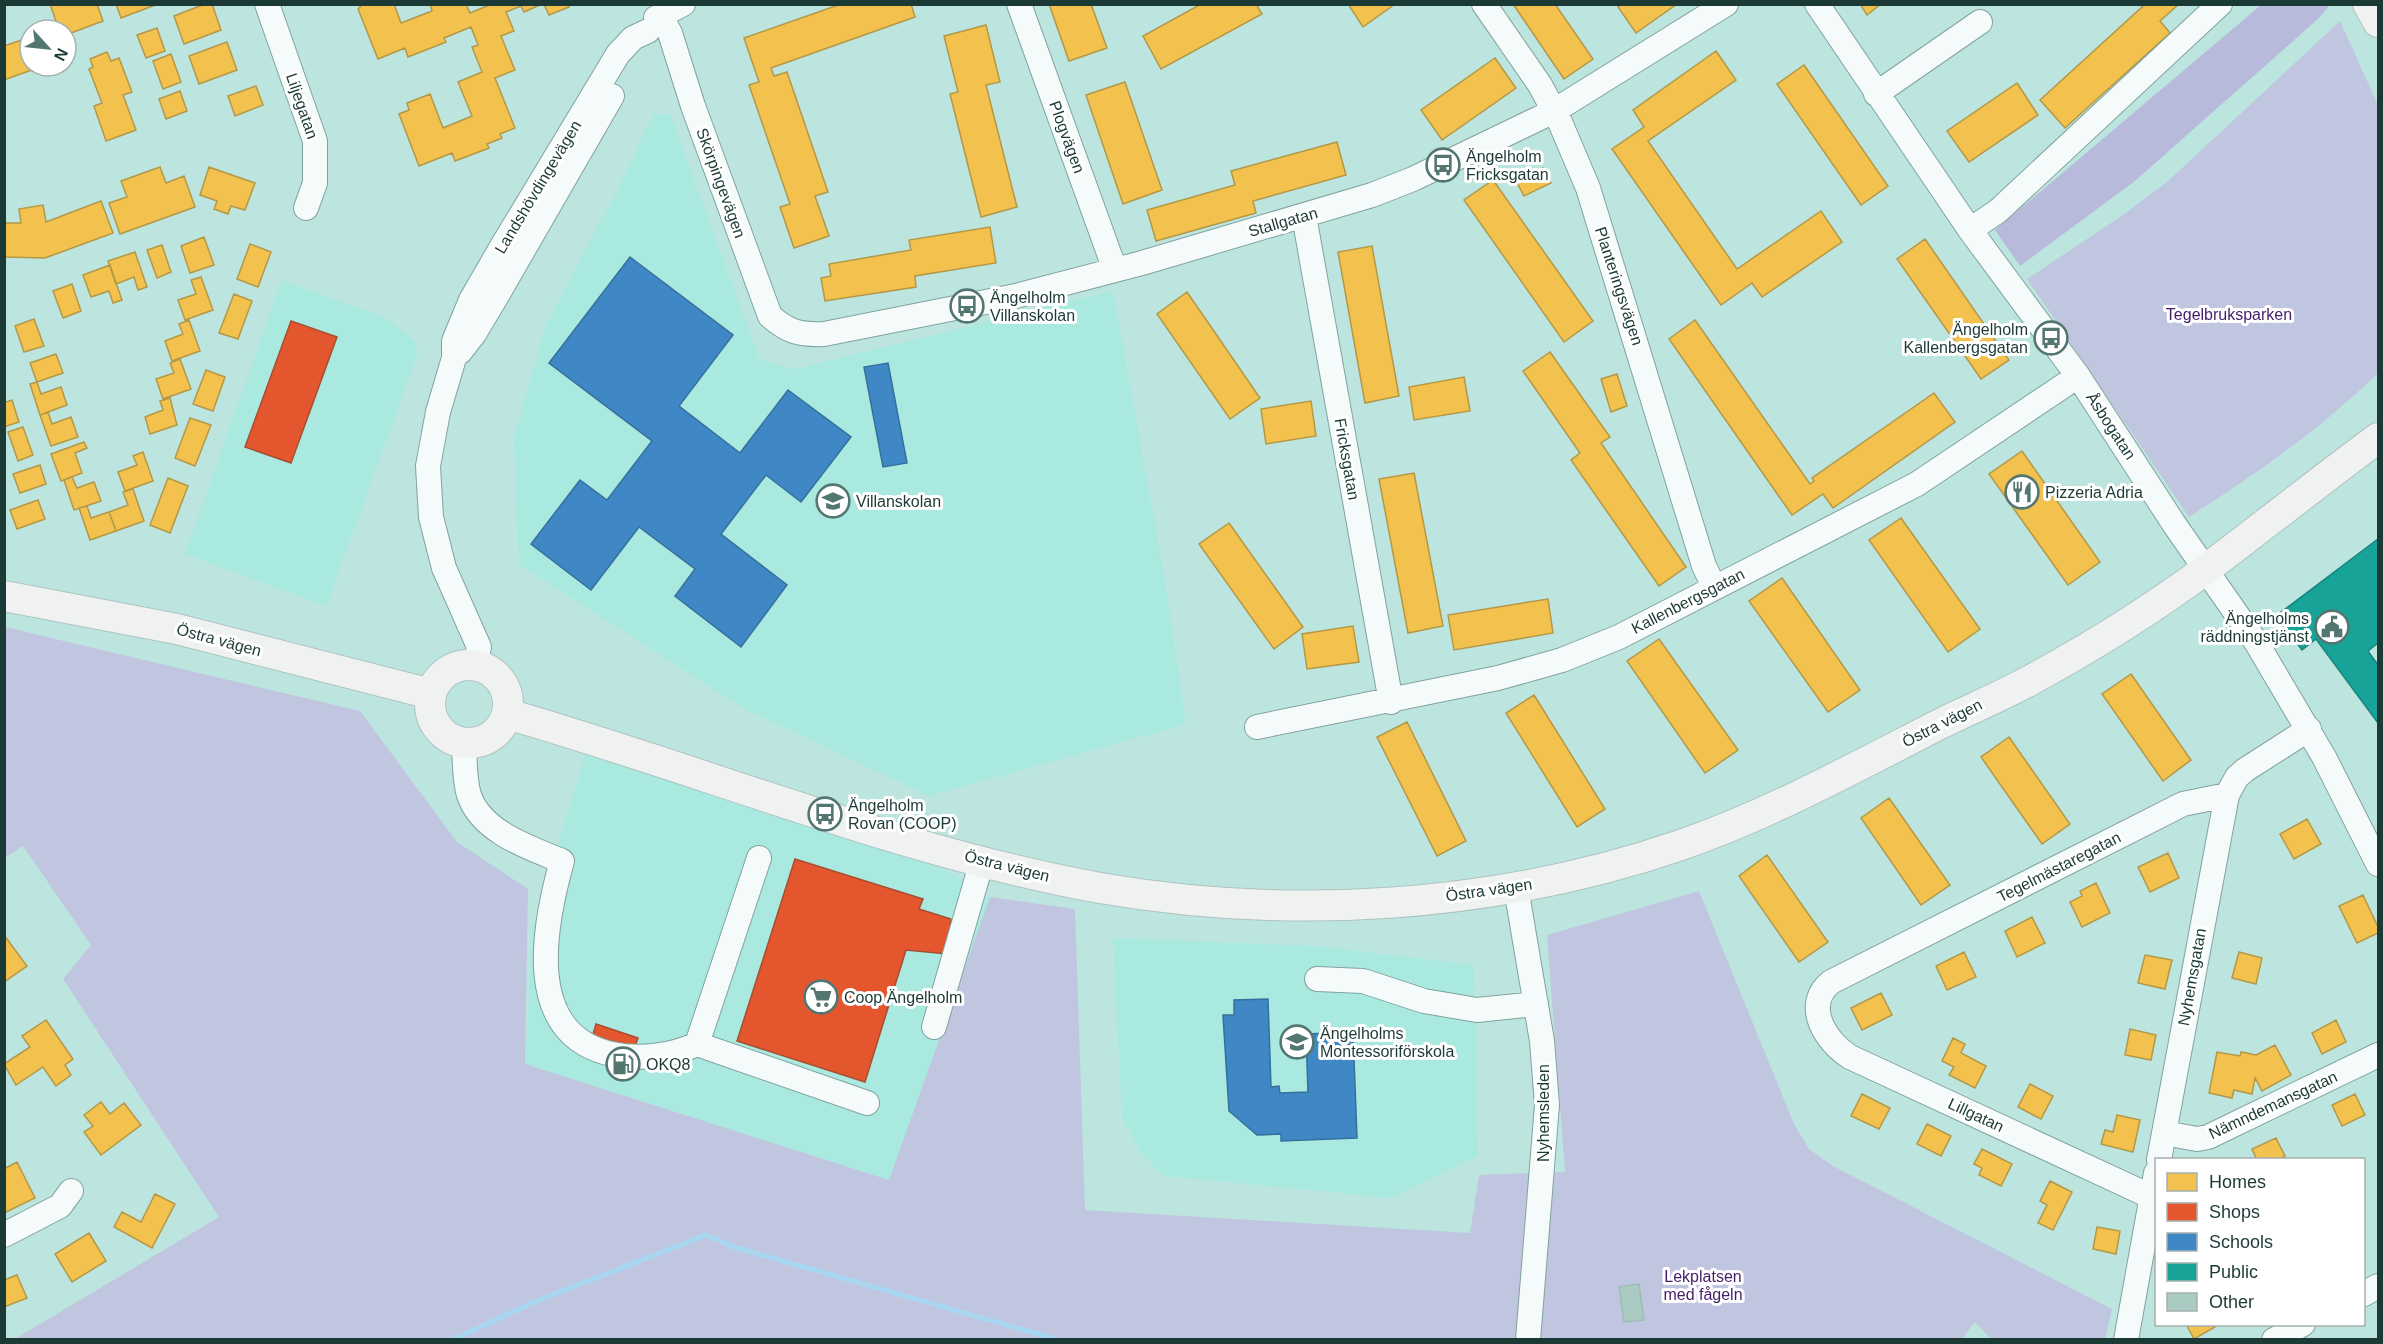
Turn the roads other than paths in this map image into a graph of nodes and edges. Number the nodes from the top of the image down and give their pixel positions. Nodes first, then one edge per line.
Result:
1 (267, 4) edge
2 (683, 4) edge
3 (1019, 4) edge
4 (1484, 4) edge
5 (1726, 4) edge
6 (1817, 4) edge
7 (2220, 4) edge
8 (2368, 4) edge
9 (654, 18) edge
10 (1980, 22) dead end
11 (2379, 22) edge
12 (1876, 94) junction
13 (1554, 111) junction
14 (306, 208) dead end
15 (1304, 216) junction
16 (1970, 230) junction
17 (1115, 270) junction
18 (801, 335) joint
19 (454, 358) junction
20 (2078, 376) junction
21 (2379, 438) edge
22 (2207, 568) junction
23 (1714, 587) junction
24 (4, 596) edge
25 (475, 666) junction
26 (431, 694) junction
27 (1391, 702) junction
28 (507, 714) junction
29 (1257, 727) dead end
30 (2308, 729) junction
31 (464, 743) junction
32 (2227, 795) junction
33 (759, 858) dead end
34 (982, 861) junction
35 (2379, 864) edge
36 (1516, 888) junction
37 (1317, 980) dead end
38 (1536, 1004) junction
39 (1818, 1013) joint
40 (934, 1027) dead end
41 (697, 1044) junction
42 (2379, 1055) edge
43 (867, 1103) dead end
44 (2164, 1133) junction
45 (2159, 1158) edge
46 (2155, 1183) edge
47 (71, 1191) dead end
48 (2152, 1197) junction
49 (4, 1235) edge
50 (2379, 1286) edge
51 (2365, 1293) edge
52 (2299, 1326) edge
53 (1528, 1340) edge
54 (2126, 1340) edge
55 (2274, 1340) edge

1 - 14 street, Liljegatan
2 - 9 street
3 - 17 street, Plogvägen
4 - 13 street, Planteringsvägen
5 - 13 street, Stallgatan
6 - 12 street, Åsbogatan
7 - 16 street
8 - 11 main road
9 - 18 street, Skörpingevägen
9 - 19 street, Landshövdingevägen
9 - 19 street, Landshövdingevägen
10 - 12 street
12 - 16 street, Åsbogatan
13 - 15 street, Stallgatan
13 - 23 street, Planteringsvägen
15 - 17 street, Stallgatan
15 - 27 street, Fricksgatan
16 - 20 street, Åsbogatan
17 - 18 street, Stallgatan
19 - 25 street, Landshövdingevägen
20 - 22 street, Åsbogatan
20 - 23 street, Kallenbergsgatan
21 - 22 main road, Östra vägen
22 - 30 street, Åsbogatan
22 - 36 main road, Östra vägen
23 - 27 street, Kallenbergsgatan
24 - 26 main road, Östra vägen
25 - 26 main road
25 - 28 main road
26 - 31 main road
27 - 29 street, Kallenbergsgatan
28 - 31 main road
28 - 34 main road, Östra vägen
30 - 32 street
30 - 35 street, Åsbogatan
31 - 41 street
32 - 39 street, Tegelmästaregatan
32 - 44 street, Nyhemsgatan
33 - 41 street
34 - 36 main road, Östra vägen
34 - 40 street
36 - 38 street, Nyhemsleden
37 - 38 street
38 - 53 street, Nyhemsleden
39 - 48 street, Lillgatan
41 - 43 street
42 - 44 street, Nämndemansgatan
44 - 45 street, Nyhemsgatan
46 - 48 street
47 - 49 street
48 - 54 street
50 - 51 street
52 - 55 street

